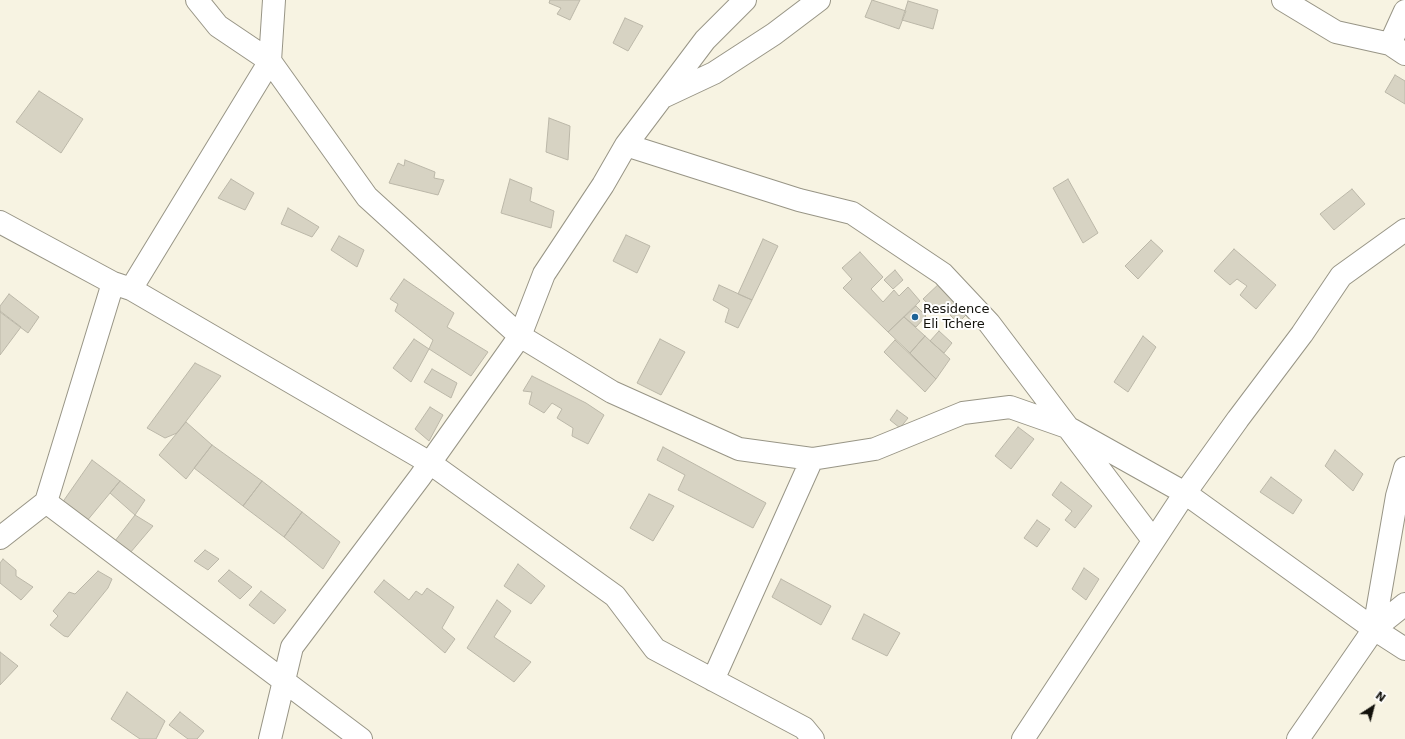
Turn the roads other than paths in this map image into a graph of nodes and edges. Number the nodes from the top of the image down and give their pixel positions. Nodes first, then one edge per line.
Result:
1 (198, 0) edge
2 (274, 0) edge
3 (745, 0) edge
4 (819, 0) edge
5 (1283, 0) edge
6 (1405, 11) edge
7 (1398, 49) edge
8 (270, 61) junction
9 (662, 97) junction
10 (626, 145) junction
11 (0, 222) edge
12 (1405, 230) edge
13 (122, 286) junction
14 (520, 336) junction
15 (1067, 427) junction
16 (812, 459) junction
17 (430, 463) junction
18 (1405, 468) edge
19 (1185, 493) junction
20 (46, 502) junction
21 (0, 538) edge
22 (1153, 540) junction
23 (1405, 604) edge
24 (1374, 629) junction
25 (1405, 649) edge
26 (713, 680) junction
27 (284, 681) junction
28 (270, 739) edge
29 (361, 739) edge
30 (813, 739) edge
31 (1023, 739) edge
32 (1298, 739) edge

1 - 8 street
2 - 8 street
3 - 9 street
4 - 9 street
5 - 7 street
6 - 7 street
8 - 13 street
8 - 14 street
9 - 10 street
10 - 14 street
10 - 15 street
11 - 13 street
12 - 19 street
13 - 17 street
13 - 20 street
14 - 16 street
14 - 17 street
15 - 16 street
15 - 19 street
15 - 22 street
16 - 26 street
17 - 26 street
17 - 27 street
18 - 24 street
19 - 22 street
19 - 24 street
20 - 21 street
20 - 27 street
22 - 31 street
23 - 24 street
24 - 25 street
24 - 32 street
26 - 30 street
27 - 28 street
27 - 29 street

